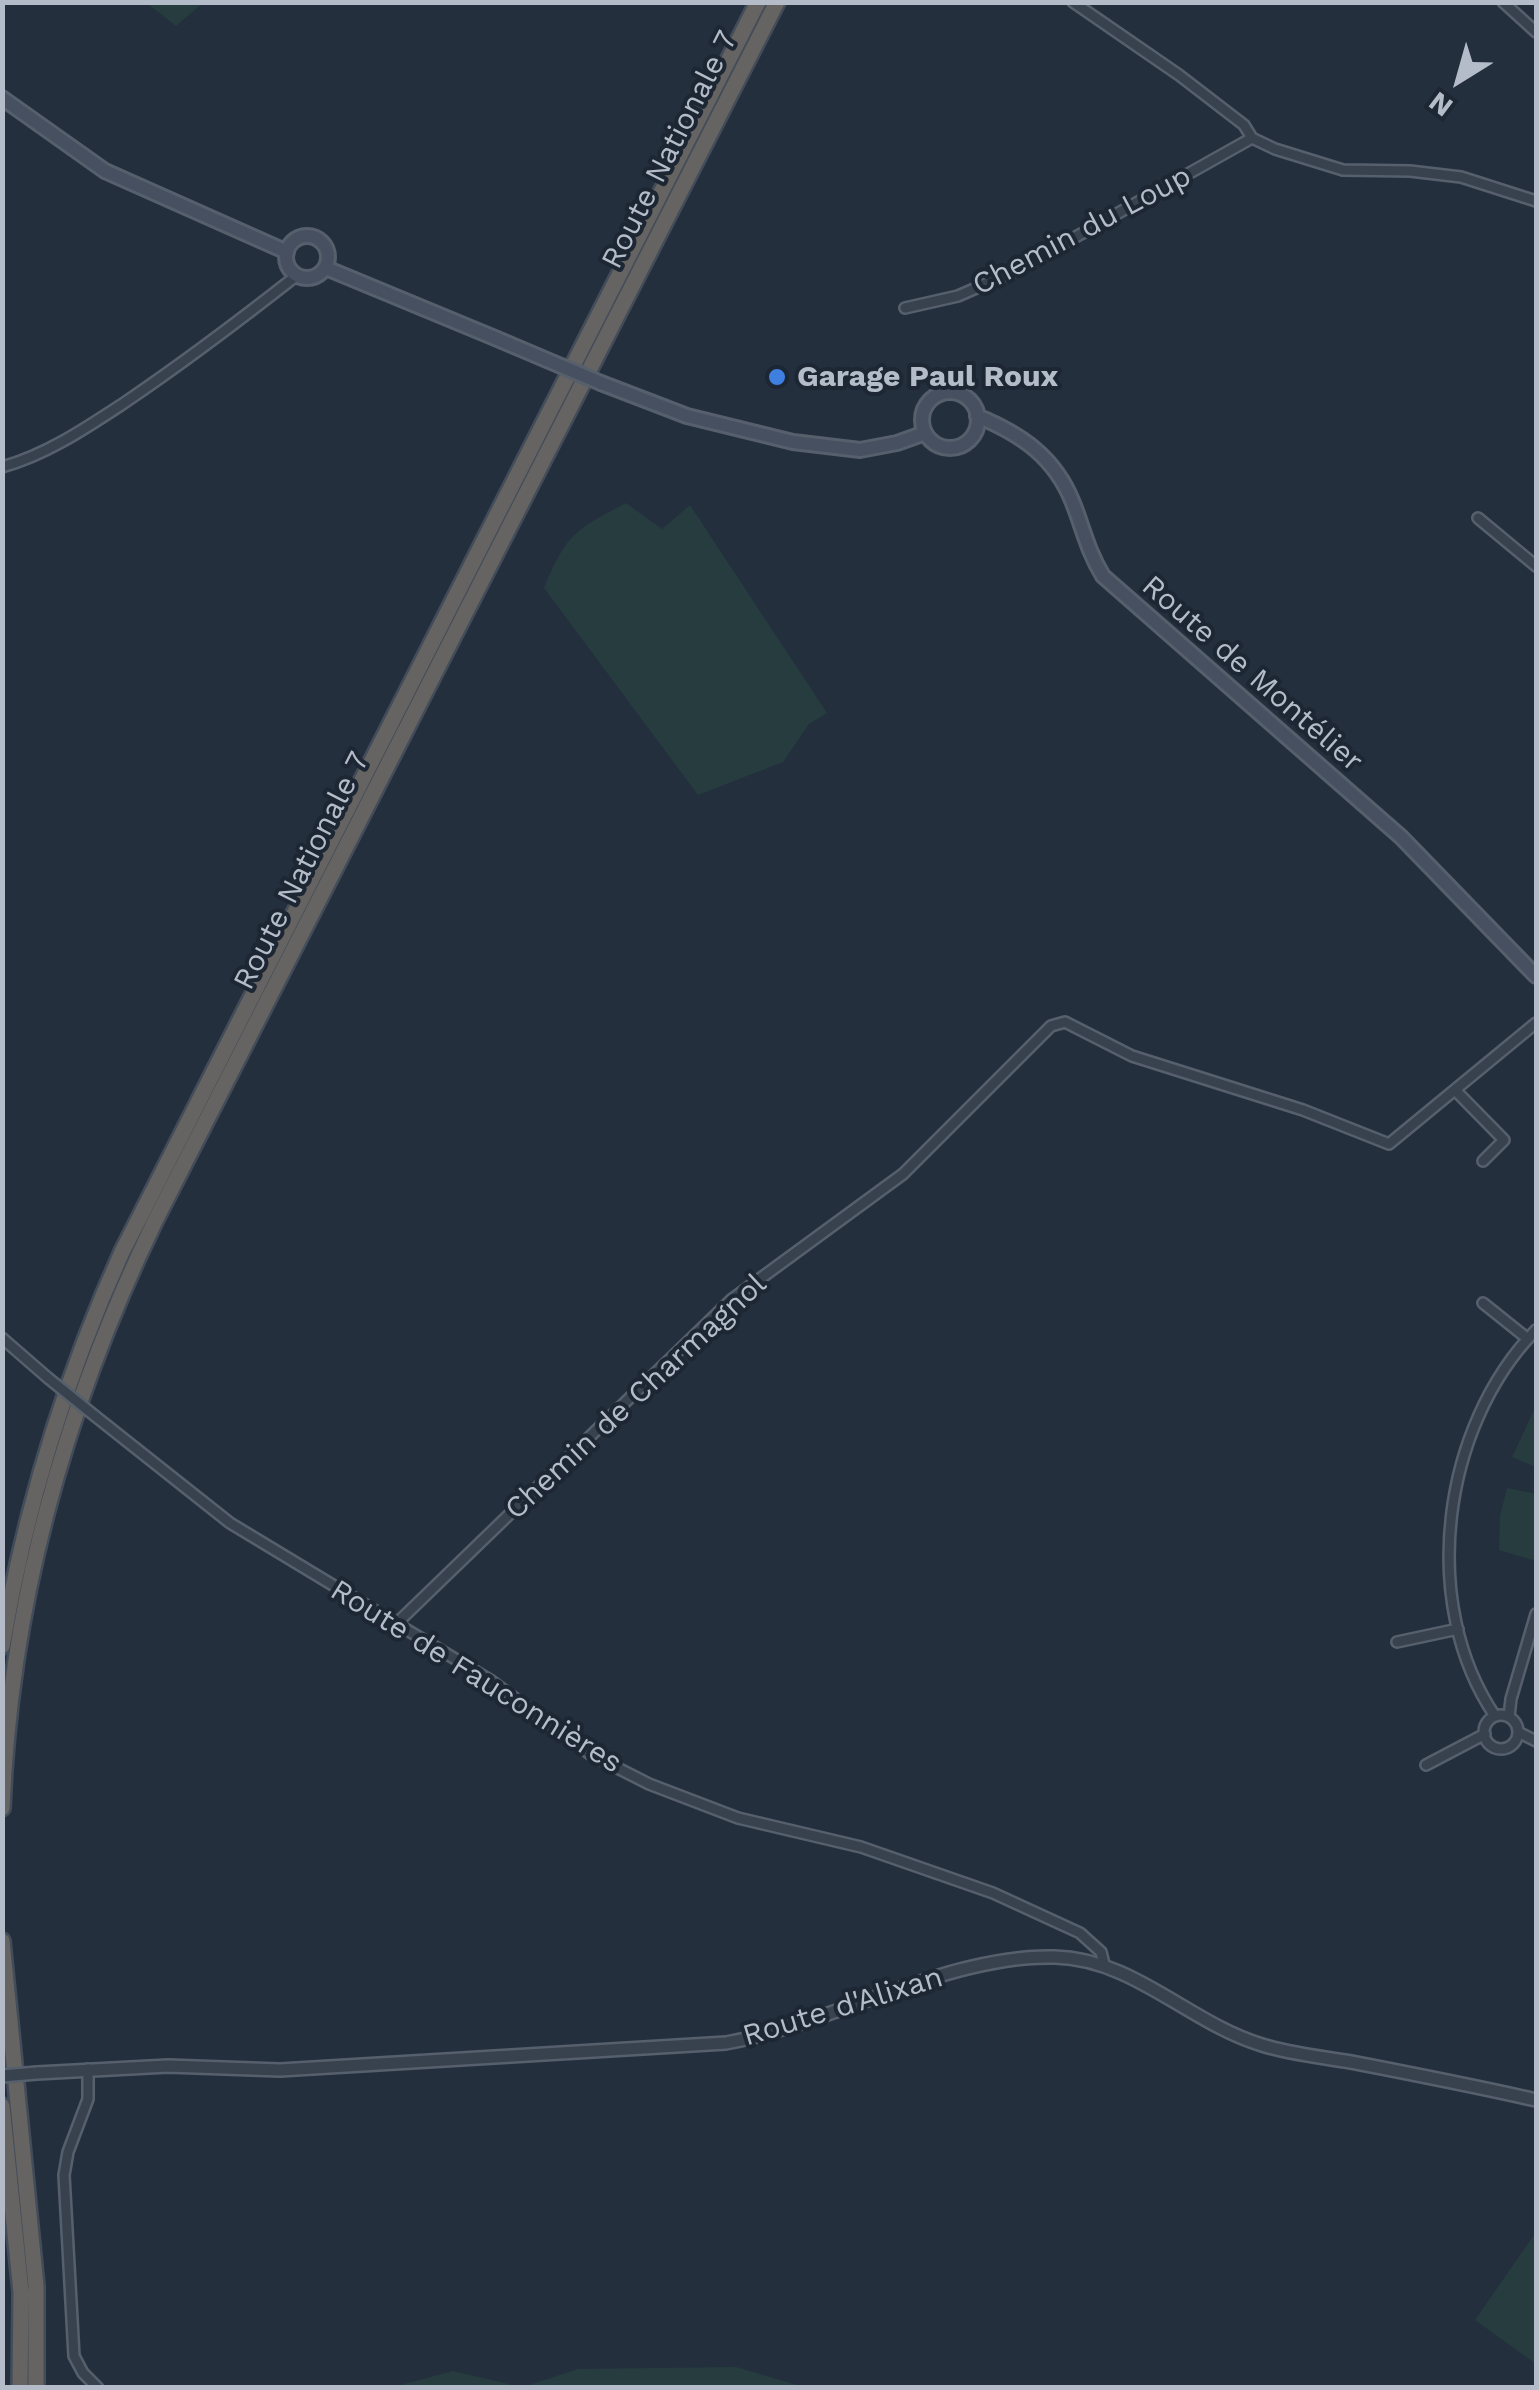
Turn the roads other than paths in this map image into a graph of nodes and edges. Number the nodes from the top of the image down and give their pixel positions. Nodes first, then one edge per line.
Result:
1 (758, 2) edge
2 (776, 2) edge
3 (1072, 2) edge
4 (1503, 2) edge
5 (1536, 32) edge
6 (2, 98) edge
7 (1252, 138) junction
8 (1536, 201) edge
9 (286, 252) junction
10 (326, 268) junction
11 (296, 276) junction
12 (905, 308) dead end
13 (976, 416) junction
14 (925, 433) junction
15 (2, 468) edge
16 (1478, 518) dead end
17 (1536, 566) edge
18 (1536, 973) edge
19 (1536, 1023) edge
20 (1455, 1090) junction
21 (1483, 1161) dead end
22 (1483, 1303) dead end
23 (1536, 1330) edge
24 (2, 1338) edge
25 (1528, 1339) junction
26 (1536, 1614) edge
27 (396, 1624) junction
28 (1458, 1629) junction
29 (1397, 1642) dead end
30 (2, 1646) edge
31 (1495, 1716) junction
32 (1509, 1717) junction
33 (1518, 1732) junction
34 (1485, 1734) junction
35 (1536, 1741) edge
36 (1426, 1765) dead end
37 (2, 1808) edge
38 (2, 1941) edge
39 (1104, 1964) junction
40 (88, 2069) junction
41 (2, 2076) edge
42 (1536, 2100) edge
43 (2, 2106) edge
44 (20, 2388) edge
45 (36, 2388) edge
46 (98, 2388) edge

1 - 30 highway, Route Nationale 7
2 - 37 highway, Route Nationale 7
3 - 7 street
4 - 5 street
6 - 9 main road
7 - 8 street
7 - 12 street, Chemin du Loup
9 - 10 main road
9 - 11 main road
10 - 11 main road
10 - 14 main road, bridge
11 - 15 street
13 - 14 main road
13 - 14 main road
13 - 18 main road, Route de Montélier
16 - 17 street
19 - 20 street, Chemin de Charmagnol
20 - 21 street
20 - 27 street, Chemin de Charmagnol
22 - 25 street
23 - 25 street
24 - 27 street, Route de Fauconnières, bridge
25 - 28 street
26 - 32 street
27 - 39 street, Route de Fauconnières
28 - 29 street
28 - 31 street
31 - 32 street
31 - 34 street
32 - 33 street
33 - 34 street
33 - 35 street
34 - 36 street
38 - 45 highway
39 - 40 street, Route d'Alixan
39 - 42 street, Route d'Alixan
40 - 41 street, Route d'Alixan, bridge
40 - 46 street
43 - 44 highway

